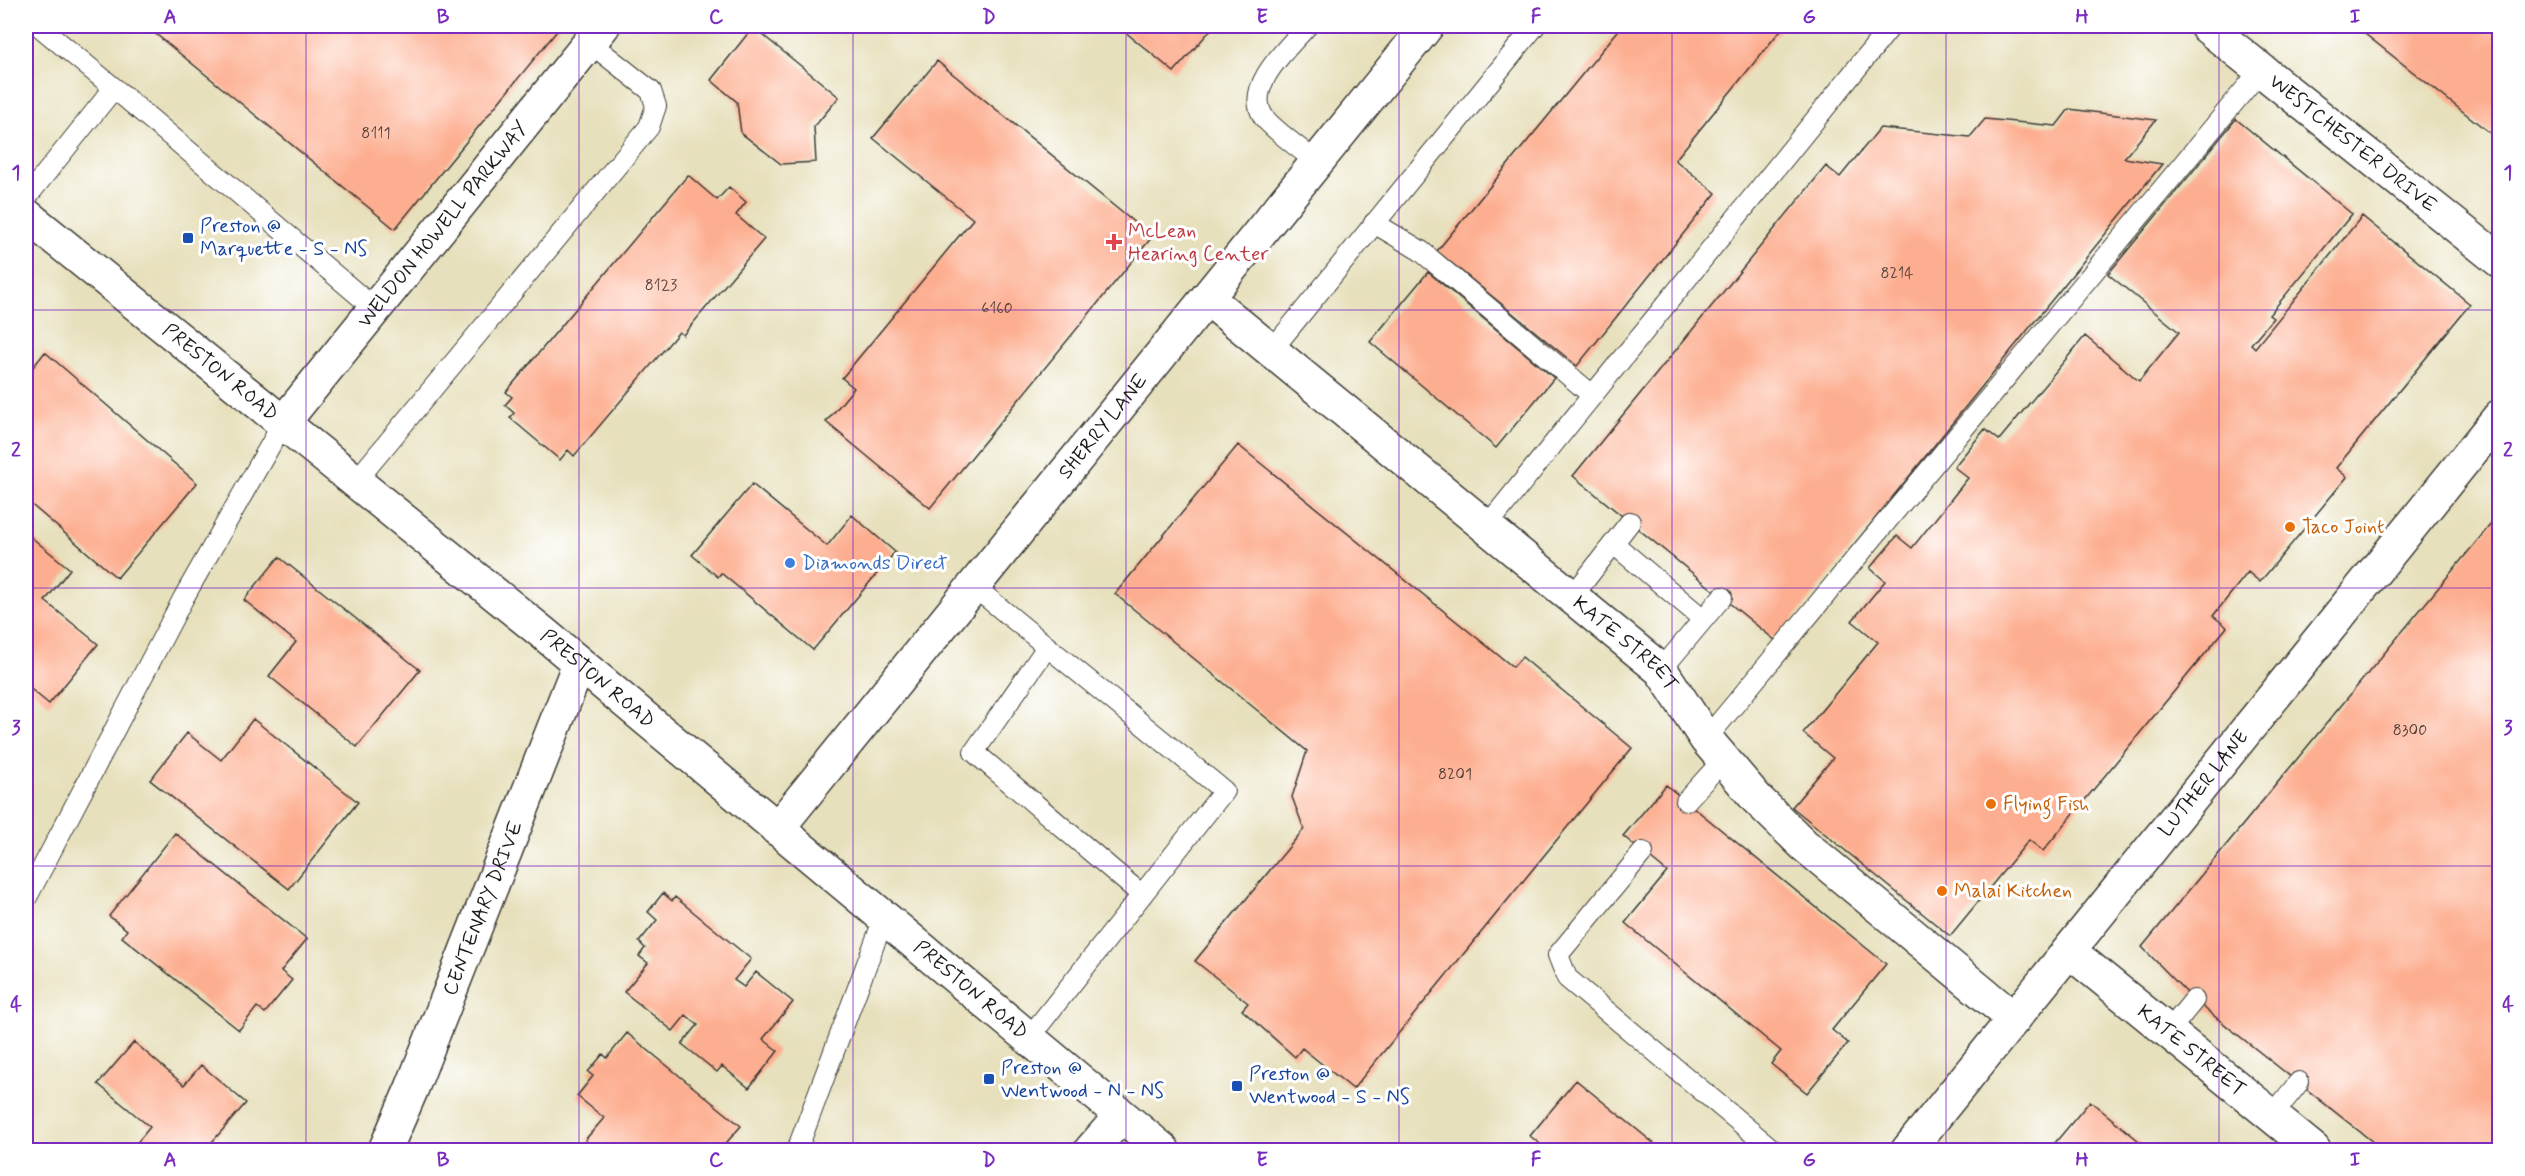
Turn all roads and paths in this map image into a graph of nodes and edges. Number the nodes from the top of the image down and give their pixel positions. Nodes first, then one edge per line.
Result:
1 (39, 26) edge
2 (1307, 26) edge
3 (1427, 26) edge
4 (1535, 26) edge
5 (1891, 26) edge
6 (2206, 26) edge
7 (596, 34) edge
8 (2261, 70) junction
9 (114, 88) junction
10 (1317, 162) junction
11 (26, 198) edge
12 (26, 215) edge
13 (1374, 223) junction
14 (2499, 261) edge
15 (1207, 298) junction
16 (375, 309) junction
17 (1271, 351) junction
18 (1592, 395) junction
19 (2499, 416) edge
20 (284, 423) junction
21 (356, 481) junction
22 (1630, 522) dead end
23 (1487, 526) junction
24 (1614, 544) junction
25 (973, 586) junction
26 (1572, 597) junction
27 (1722, 597) dead end
28 (1703, 619) junction
29 (1047, 647) junction
30 (579, 664) junction
31 (1661, 670) junction
32 (1715, 749) junction
33 (1686, 801) dead end
34 (777, 829) junction
35 (1642, 852) dead end
36 (1142, 895) junction
37 (26, 899) edge
38 (884, 918) junction
39 (2069, 951) junction
40 (2194, 1000) dead end
41 (2014, 1018) junction
42 (2168, 1032) junction
43 (1028, 1039) junction
44 (2299, 1082) dead end
45 (1121, 1116) junction
46 (2272, 1116) junction
47 (384, 1150) edge
48 (797, 1150) edge
49 (1091, 1150) edge
50 (1163, 1150) edge
51 (1773, 1150) edge
52 (1908, 1150) edge
53 (2314, 1150) edge

1 - 9 lane
2 - 10 lane
3 - 10 street, SHERRY LANE
4 - 13 lane
5 - 18 lane
6 - 8 street, WESTCHESTER DRIVE
7 - 16 street, WELDON HOWELL PARKWAY
7 - 21 lane
8 - 14 street, WESTCHESTER DRIVE
8 - 32 lane
9 - 11 lane
9 - 16 lane
10 - 15 street, SHERRY LANE
12 - 20 street, PRESTON ROAD
13 - 17 lane
13 - 18 lane
15 - 17 street, KATE STREET
15 - 25 street, SHERRY LANE
16 - 20 street, WELDON HOWELL PARKWAY
17 - 23 street, KATE STREET
18 - 23 lane
19 - 39 street, LUTHER LANE
20 - 21 street, PRESTON ROAD
20 - 37 lane
21 - 30 street, PRESTON ROAD
22 - 24 lane
23 - 26 street, KATE STREET
24 - 26 lane
24 - 28 lane
25 - 29 lane
25 - 34 street, SHERRY LANE
26 - 31 street, KATE STREET
27 - 28 lane
28 - 31 lane
29 - 36 lane
29 - 36 lane
30 - 34 street, PRESTON ROAD
30 - 47 street, CENTENARY DRIVE
31 - 32 street, KATE STREET
32 - 33 lane
32 - 41 street, KATE STREET
34 - 38 street, PRESTON ROAD
35 - 51 lane
36 - 43 lane
38 - 43 street, PRESTON ROAD
38 - 48 lane
39 - 41 street, LUTHER LANE
39 - 42 street, KATE STREET
40 - 42 lane
41 - 52 street, LUTHER LANE
42 - 46 street, KATE STREET
43 - 45 street, PRESTON ROAD
44 - 46 lane
45 - 49 street
45 - 50 street, PRESTON ROAD
46 - 53 street, KATE STREET

